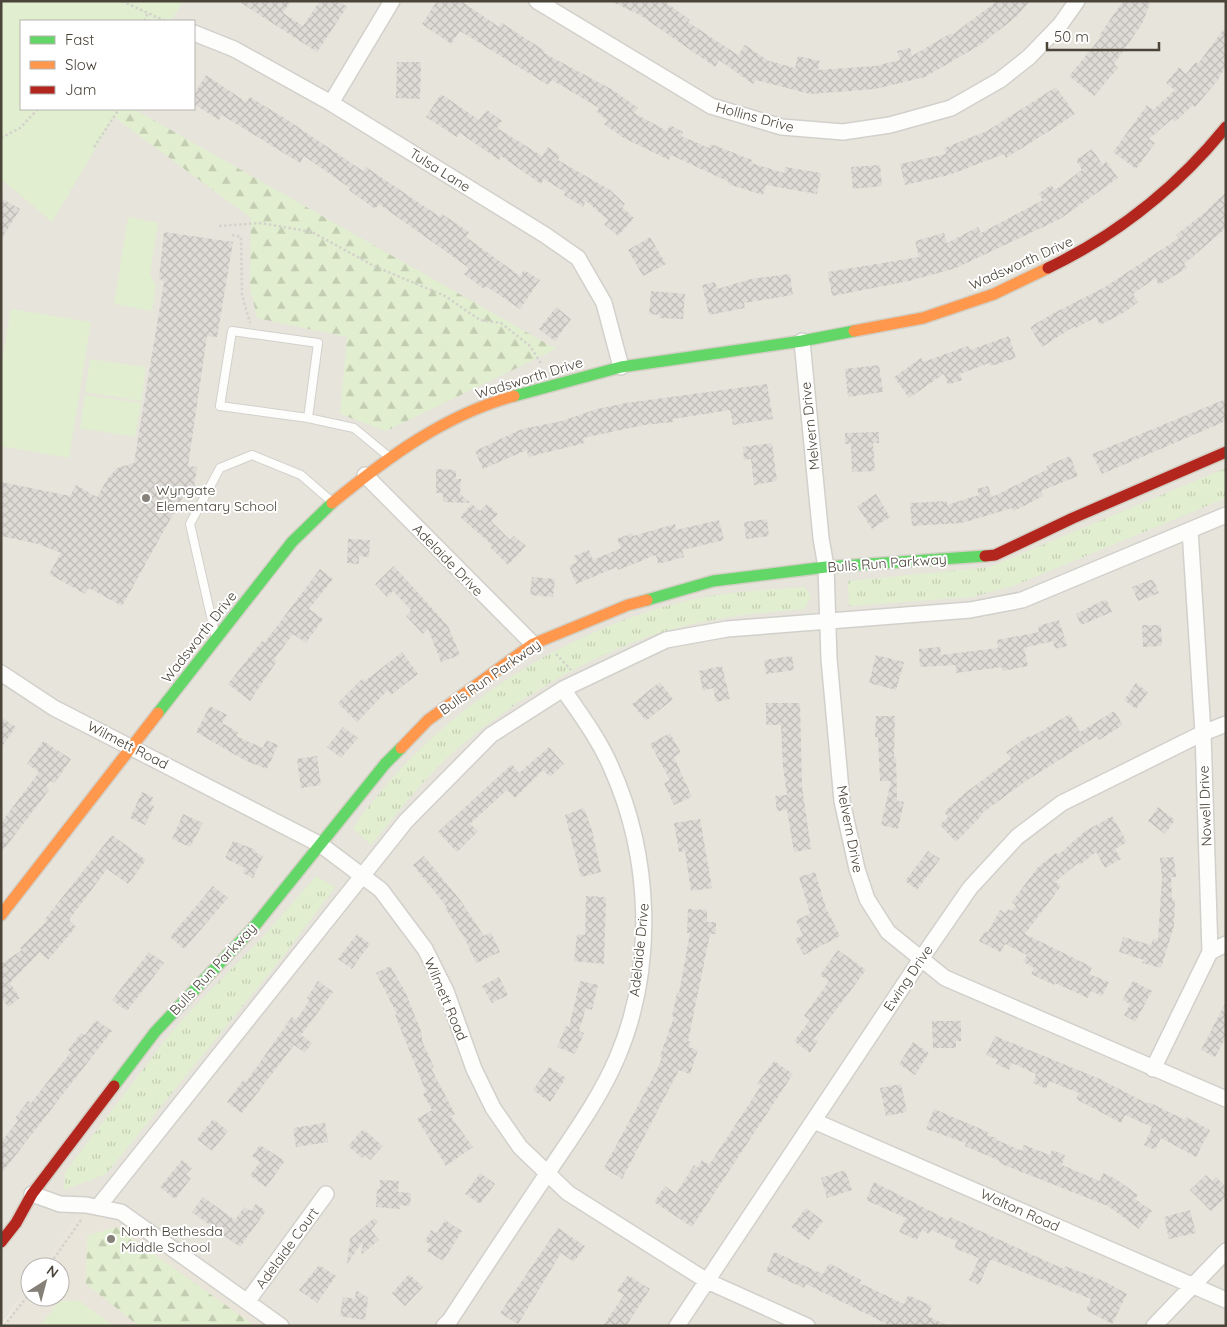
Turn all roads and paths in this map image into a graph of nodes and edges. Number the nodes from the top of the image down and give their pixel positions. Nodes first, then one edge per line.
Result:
1 (122, 1) edge
2 (392, 1) edge
3 (536, 1) edge
4 (1077, 1) edge
5 (148, 13) junction
6 (144, 20) edge
7 (163, 20) edge
8 (195, 33) edge
9 (331, 103) junction
10 (37, 110) edge
11 (118, 110) edge
12 (1226, 127) edge
13 (1, 138) edge
14 (94, 147) dead end
15 (219, 226) dead end
16 (232, 235) dead end
17 (253, 334) junction
18 (802, 341) junction
19 (542, 365) dead end
20 (621, 367) junction
21 (308, 418) junction
22 (1226, 452) edge
23 (388, 457) junction
24 (365, 475) junction
25 (332, 502) junction
26 (1226, 515) edge
27 (1190, 530) junction
28 (826, 567) junction
29 (828, 621) junction
30 (216, 639) junction
31 (533, 644) junction
32 (551, 649) dead end
33 (572, 670) dead end
34 (1, 672) edge
35 (564, 689) junction
36 (1226, 724) edge
37 (1203, 733) junction
38 (132, 747) junction
39 (321, 845) junction
40 (363, 876) junction
41 (1, 915) edge
42 (1226, 944) edge
43 (1210, 952) junction
44 (921, 959) junction
45 (1153, 1068) junction
46 (1226, 1099) edge
47 (814, 1120) junction
48 (547, 1174) junction
49 (32, 1194) junction
50 (326, 1194) dead end
51 (92, 1206) junction
52 (1, 1242) edge
53 (1226, 1251) edge
54 (55, 1257) edge
55 (707, 1281) junction
56 (1192, 1286) junction
57 (1226, 1300) edge
58 (247, 1302) junction
59 (20, 1306) edge
60 (4, 1326) edge
61 (281, 1326) edge
62 (444, 1326) edge
63 (677, 1326) edge
64 (807, 1326) edge
65 (1154, 1326) edge

1 - 5 path
2 - 9 street
3 - 4 street, Hollins Drive
5 - 6 path
5 - 7 path
8 - 9 street, Tulsa Lane
9 - 20 street, Tulsa Lane
10 - 13 path
11 - 14 path
12 - 18 street, Wadsworth Drive
15 - 19 path
16 - 17 path
17 - 21 lane
17 - 21 lane
18 - 20 street, Wadsworth Drive
18 - 28 street, Melvern Drive
20 - 23 street, Wadsworth Drive
21 - 23 lane
22 - 28 street, Bulls Run Parkway
23 - 24 street, Wadsworth Drive
24 - 25 street, Wadsworth Drive
24 - 31 street, Adelaide Drive
25 - 30 street, Wadsworth Drive
25 - 30 lane
26 - 27 street
27 - 29 street
27 - 37 street, Nowell Drive
28 - 29 street, Melvern Drive
28 - 31 street, Bulls Run Parkway
29 - 35 street
29 - 44 street, Melvern Drive
30 - 38 street, Wadsworth Drive
31 - 39 street, Bulls Run Parkway
32 - 33 path
34 - 38 street, Wilmett Road
35 - 40 street
35 - 48 street, Adelaide Drive
36 - 37 street, Ewing Drive
37 - 43 street, Nowell Drive
37 - 44 street, Ewing Drive
38 - 39 street, Wilmett Road
38 - 41 street, Wadsworth Drive
39 - 40 street, Wilmett Road
39 - 49 street, Bulls Run Parkway
40 - 48 street, Wilmett Road
40 - 51 street
42 - 43 street
43 - 45 street, Nowell Drive
44 - 45 street, Melvern Drive
44 - 47 street, Ewing Drive
45 - 46 street, Melvern Drive
47 - 55 street, Ewing Drive
47 - 56 street, Walton Road
48 - 55 street, Wilmett Road
48 - 62 street, Adelaide Drive
49 - 51 street
49 - 52 street, Bulls Run Parkway
50 - 58 street, Adelaide Court
51 - 54 path
51 - 58 street
53 - 56 street
55 - 63 street, Ewing Drive
55 - 64 street, Wilmett Road
56 - 57 street, Walton Road
56 - 65 street
58 - 61 street
59 - 60 path

